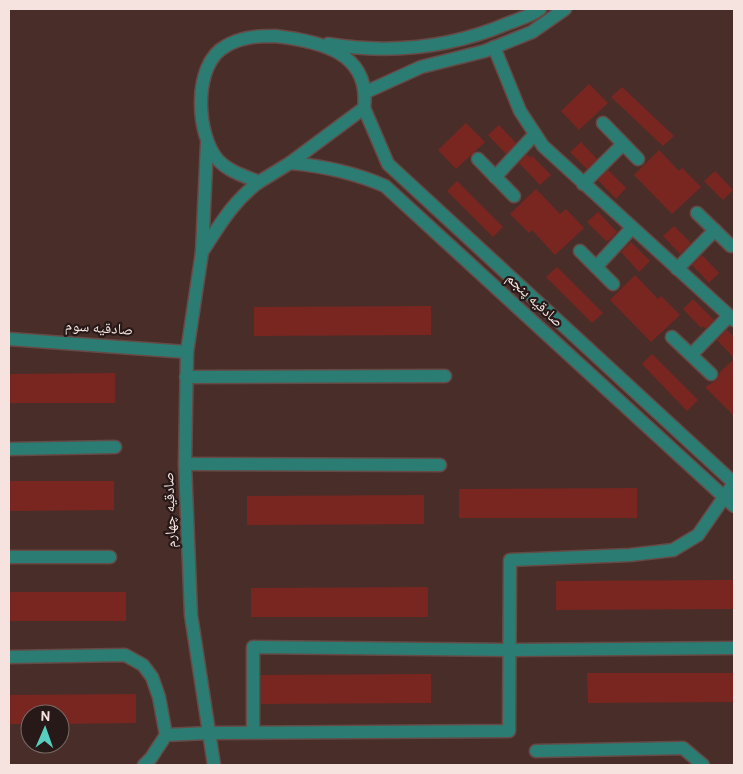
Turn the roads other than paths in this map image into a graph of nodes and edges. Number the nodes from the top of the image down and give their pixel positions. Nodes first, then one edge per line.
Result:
1 (540, 9) edge
2 (565, 9) edge
3 (302, 39) junction
4 (494, 47) junction
5 (424, 48) junction
6 (429, 65) junction
7 (366, 92) junction
8 (364, 108) junction
9 (603, 123) dead end
10 (535, 134) junction
11 (207, 144) junction
12 (623, 144) junction
13 (478, 159) dead end
14 (638, 159) dead end
15 (290, 163) junction
16 (397, 172) junction
17 (495, 177) junction
18 (259, 182) junction
19 (583, 184) junction
20 (385, 186) junction
21 (514, 196) dead end
22 (698, 213) dead end
23 (632, 228) junction
24 (715, 230) junction
25 (731, 246) dead end
26 (580, 250) dead end
27 (202, 252) junction
28 (596, 267) junction
29 (677, 269) junction
30 (614, 284) dead end
31 (732, 318) edge
32 (672, 337) dead end
33 (9, 339) edge
34 (187, 352) junction
35 (691, 356) junction
36 (710, 374) dead end
37 (445, 376) dead end
38 (186, 377) junction
39 (115, 447) dead end
40 (9, 449) edge
41 (185, 464) junction
42 (440, 465) dead end
43 (734, 483) edge
44 (723, 496) junction
45 (734, 506) edge
46 (9, 557) edge
47 (110, 557) dead end
48 (734, 648) edge
49 (510, 650) junction
50 (9, 657) edge
51 (253, 732) junction
52 (208, 733) junction
53 (166, 735) junction
54 (536, 751) dead end
55 (144, 765) edge
56 (214, 765) edge
57 (703, 765) edge

1 - 5 street
2 - 4 street
3 - 5 street
3 - 7 street
3 - 11 street
4 - 6 street
4 - 10 street
5 - 6 street
6 - 7 street
7 - 8 street
8 - 15 street
8 - 16 street, صادقیه پنجم
9 - 12 street
10 - 17 street
10 - 19 street
11 - 18 street
11 - 27 street, صادقیه چهارم
12 - 14 street
12 - 19 street
13 - 17 street
15 - 18 street
15 - 20 street, صادقیه پنجم
16 - 20 street
16 - 43 street, صادقیه پنجم
17 - 21 street
18 - 27 street
19 - 23 street
20 - 44 street, صادقیه پنجم
22 - 24 street
23 - 28 street
23 - 29 street
24 - 25 street
24 - 29 street
26 - 28 street
27 - 34 street, صادقیه چهارم
28 - 30 street
29 - 31 street
31 - 35 street
32 - 35 street
33 - 34 street, صادقیه سوم
34 - 38 street, صادقیه چهارم
35 - 36 street
37 - 38 street
38 - 41 street, صادقیه چهارم
39 - 40 street
41 - 42 street
41 - 52 street, صادقیه چهارم
43 - 44 street
44 - 45 street, صادقیه پنجم
44 - 49 street
46 - 47 street
48 - 49 street
49 - 51 street
49 - 51 street
50 - 53 street
51 - 52 street
52 - 53 street
52 - 56 street, صادقیه چهارم
53 - 55 street
54 - 57 street

